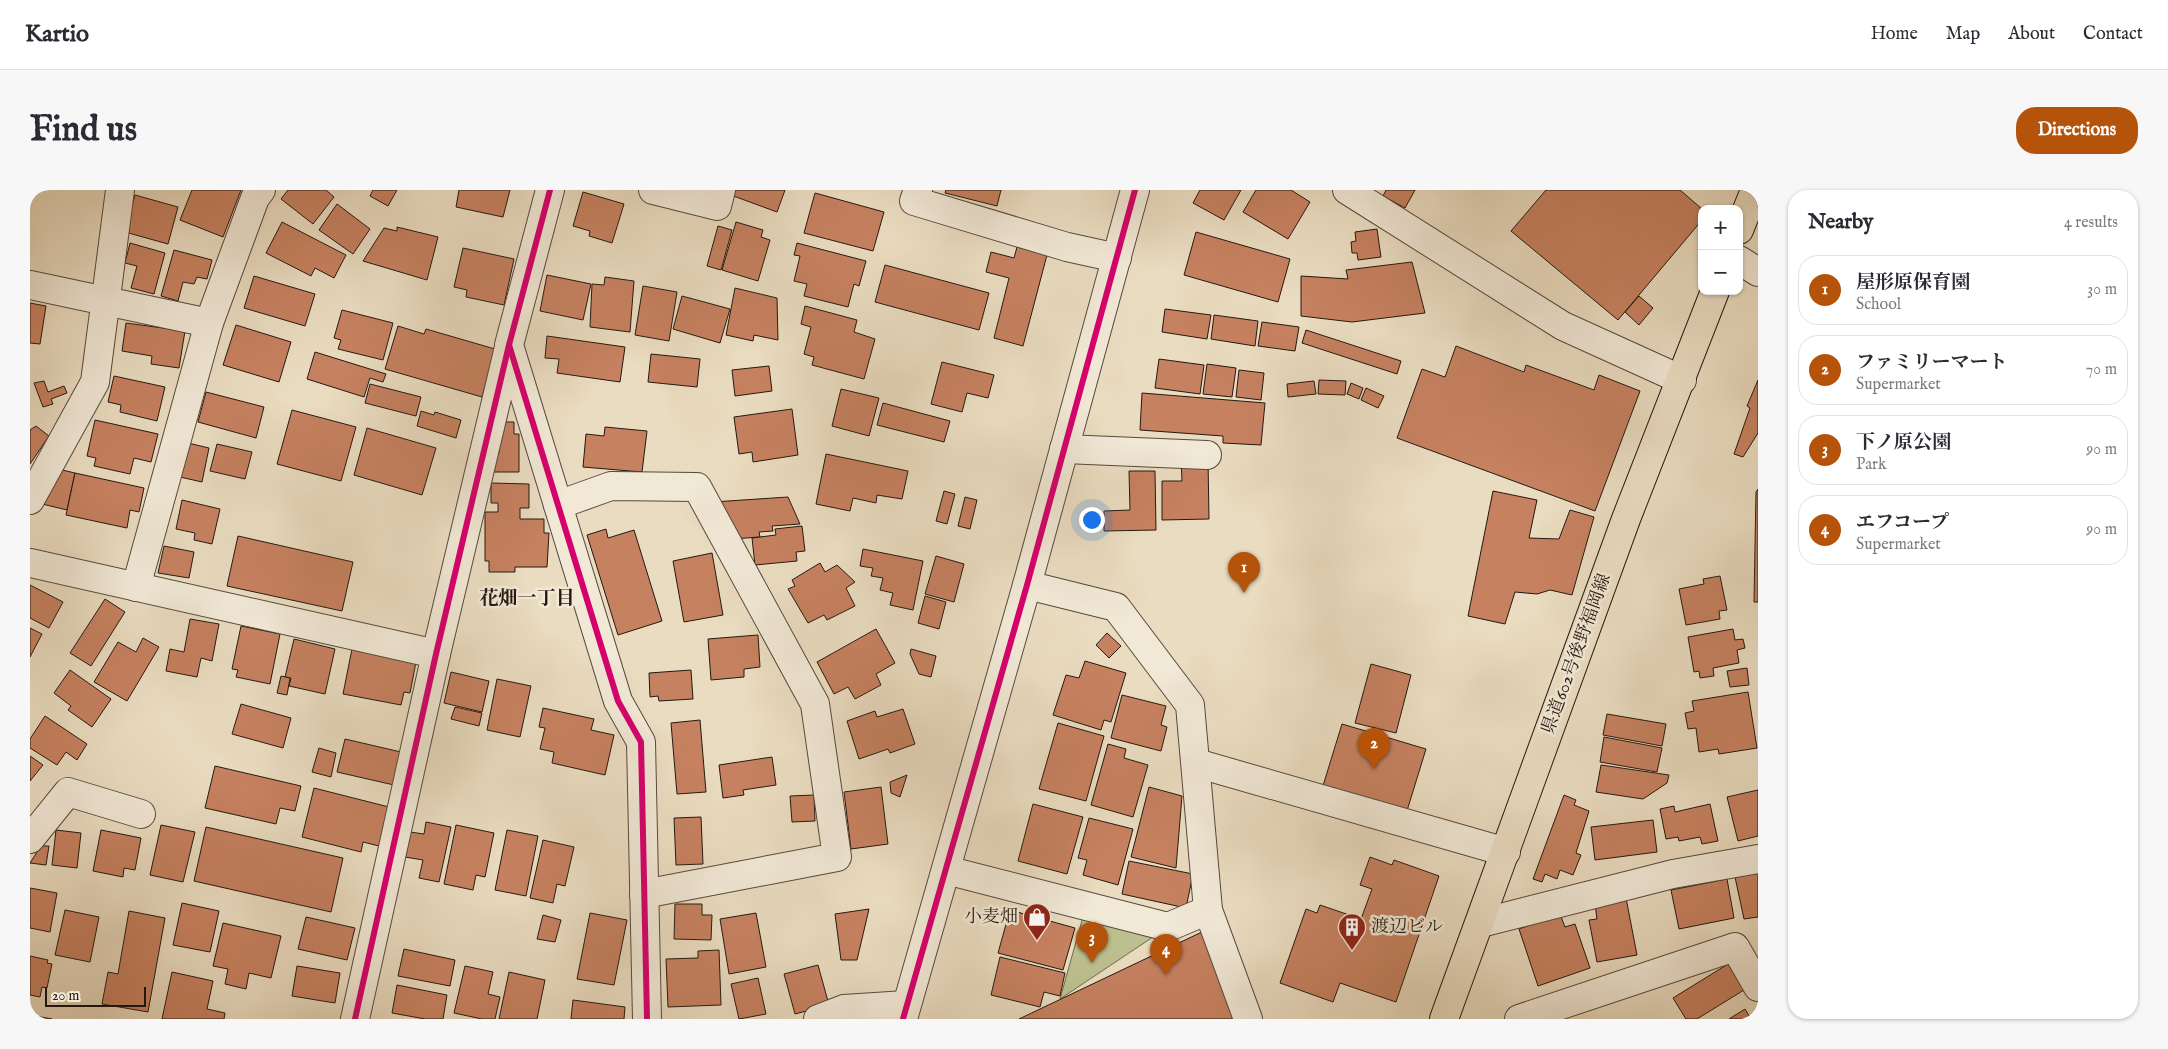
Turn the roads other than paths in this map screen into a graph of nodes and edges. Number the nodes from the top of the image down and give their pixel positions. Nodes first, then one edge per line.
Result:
1 (120, 190) edge
2 (261, 190) edge
3 (550, 190) edge
4 (653, 190) edge
5 (721, 190) edge
6 (918, 190) edge
7 (1135, 190) edge
8 (1347, 190) edge
9 (1755, 190) edge
10 (1743, 220) edge
11 (1117, 258) junction
12 (1743, 263) edge
13 (1758, 272) edge
14 (30, 285) edge
15 (1714, 295) edge
16 (106, 300) junction
17 (209, 323) junction
18 (509, 345) junction
19 (1682, 380) junction
20 (1064, 449) junction
21 (1207, 455) dead end
22 (30, 500) edge
23 (558, 505) junction
24 (30, 563) edge
25 (1027, 585) junction
26 (136, 587) junction
27 (436, 654) junction
28 (1196, 763) junction
29 (141, 814) dead end
30 (30, 839) edge
31 (1506, 852) junction
32 (1758, 859) edge
33 (946, 870) junction
34 (644, 894) junction
35 (1208, 910) junction
36 (1481, 923) junction
37 (1758, 987) edge
38 (904, 1012) edge
39 (1526, 1018) edge
40 (355, 1019) edge
41 (647, 1019) edge
42 (818, 1019) edge
43 (1248, 1019) edge
44 (1444, 1019) edge

1 - 16 street
2 - 17 street
3 - 18 street
4 - 5 street
6 - 11 street
7 - 11 street
8 - 19 street
9 - 10 main road
11 - 20 street
12 - 13 street
14 - 16 street
15 - 19 main road, 県道602号後野福岡線
16 - 17 street
16 - 22 street
17 - 26 street
18 - 23 street
18 - 27 street
19 - 31 main road, 県道602号後野福岡線
20 - 21 street
20 - 25 street
23 - 34 street
23 - 34 street
24 - 26 street
25 - 28 street
25 - 33 street
26 - 27 street
27 - 40 street
28 - 31 street
28 - 35 street
29 - 30 street
31 - 36 main road, 県道602号後野福岡線
32 - 36 street
33 - 35 street
33 - 38 street
34 - 41 street
35 - 43 street
36 - 44 main road, 県道602号後野福岡線
37 - 39 street
38 - 42 street

